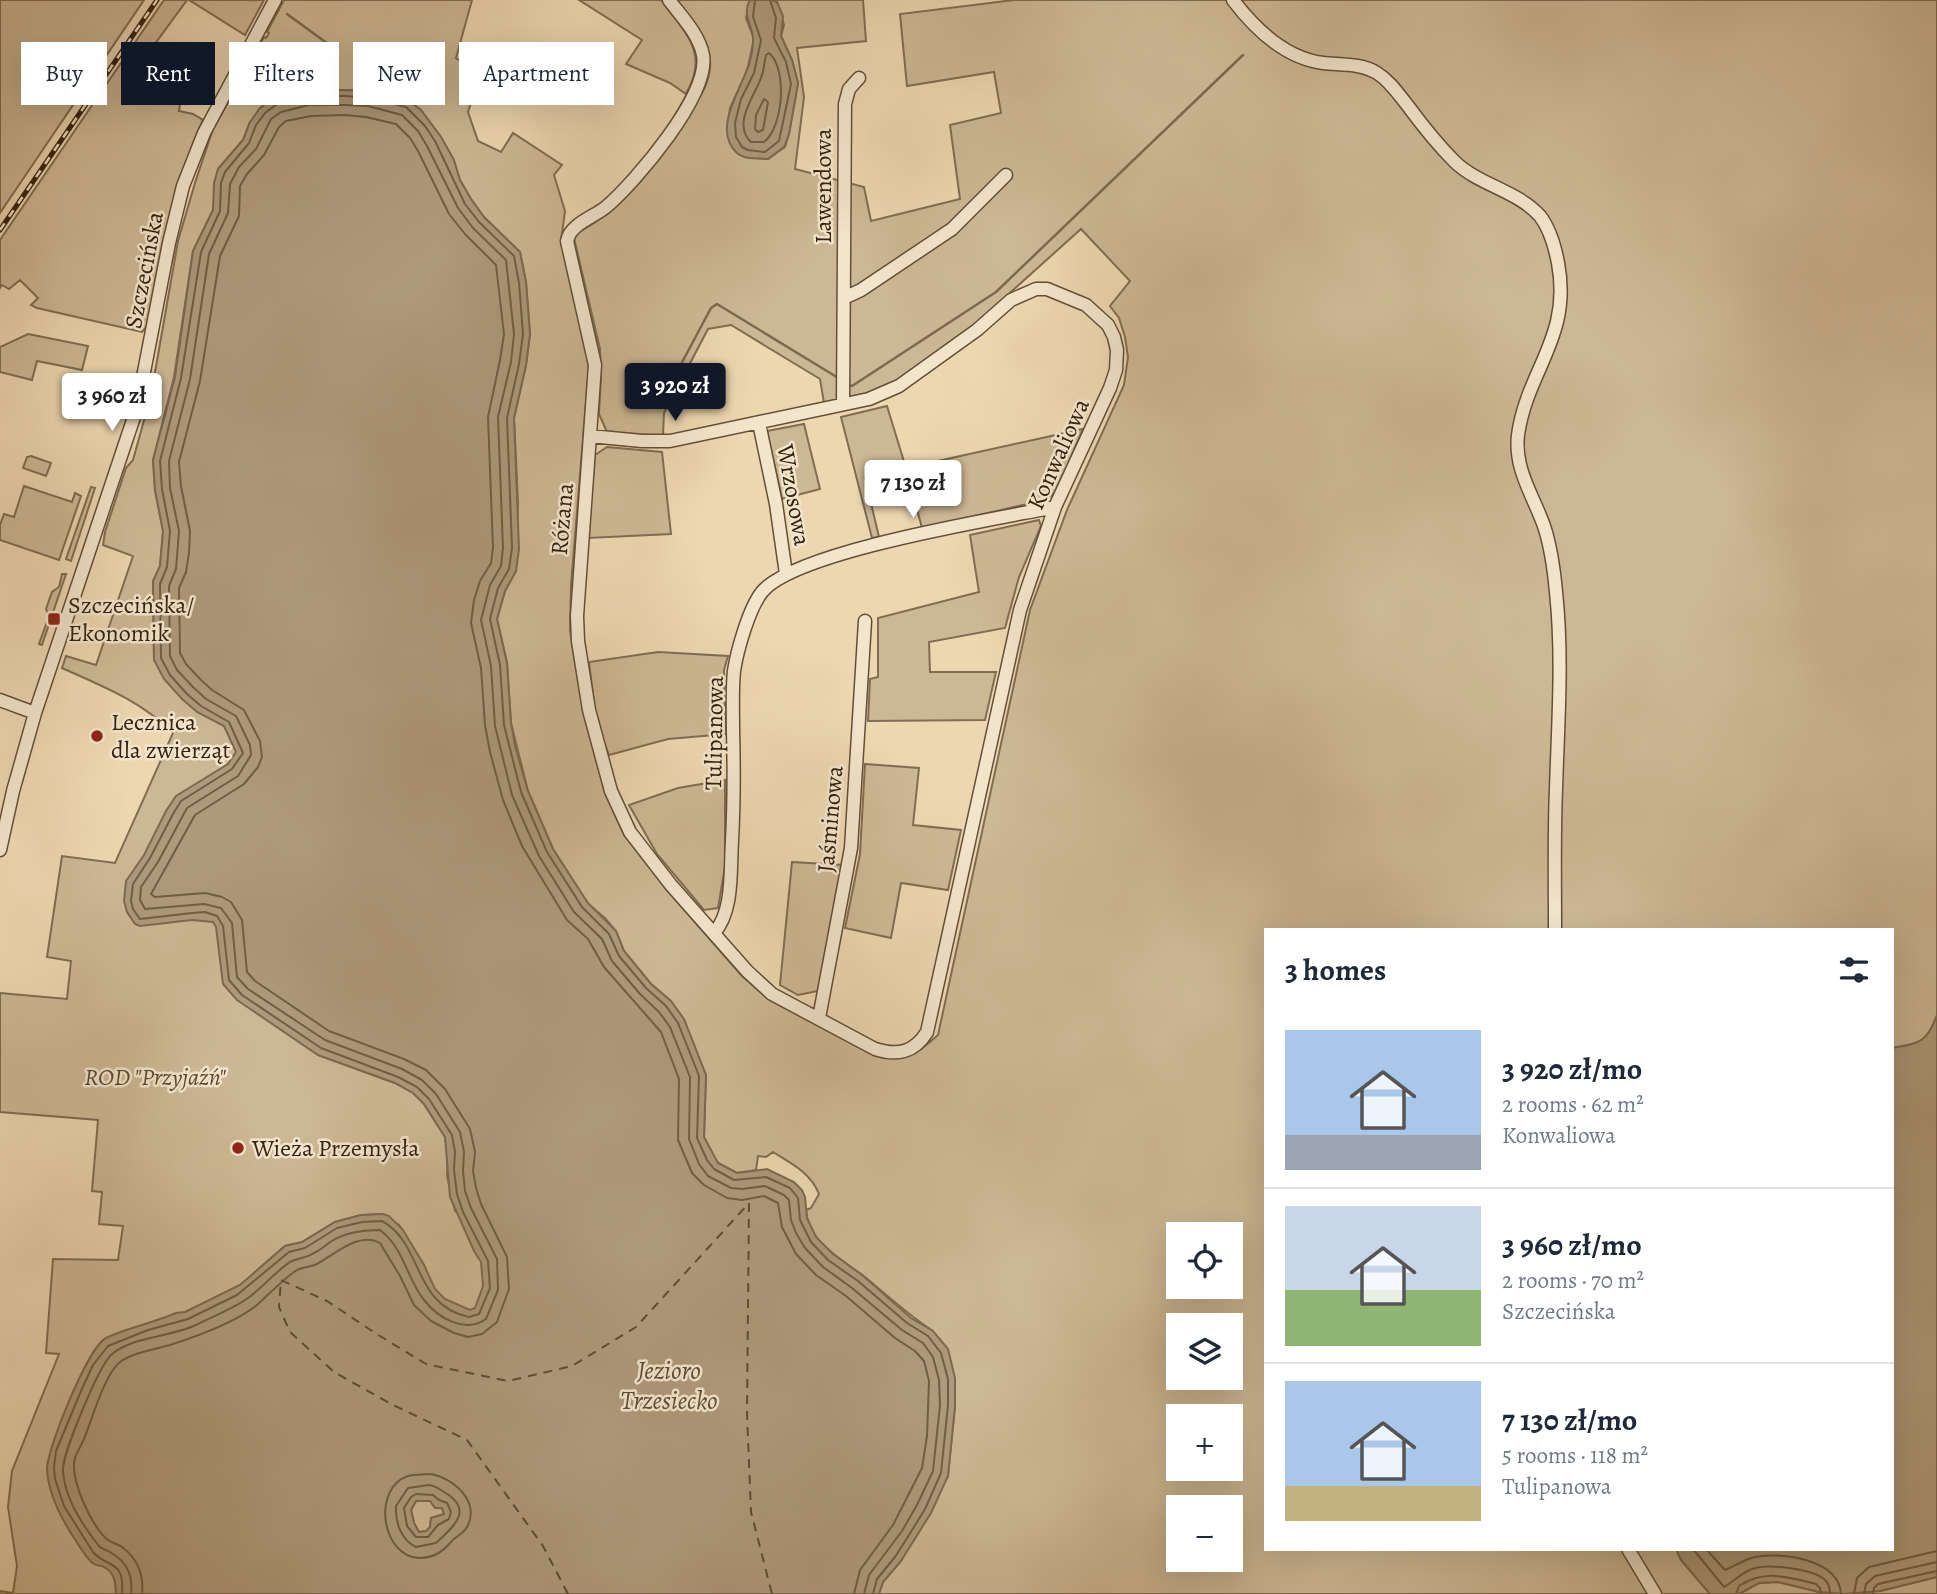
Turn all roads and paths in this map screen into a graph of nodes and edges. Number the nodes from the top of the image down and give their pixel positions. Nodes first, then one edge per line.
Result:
1 (275, 0) edge
2 (669, 0) edge
3 (1233, 0) edge
4 (859, 78) dead end
5 (1006, 175) dead end
6 (844, 298) junction
7 (843, 404) junction
8 (760, 423) junction
9 (590, 436) junction
10 (1055, 507) junction
11 (786, 574) junction
12 (865, 621) dead end
13 (0, 700) edge
14 (35, 713) junction
15 (0, 849) edge
16 (1555, 928) edge
17 (714, 933) junction
18 (818, 1018) junction
19 (1630, 1551) edge
20 (1656, 1594) edge

1 - 14 street, Szczecińska
2 - 9 street, Różana
3 - 16 street
4 - 6 street, Lawendowa
5 - 6 street
6 - 7 street, Lawendowa
7 - 8 street, Konwaliowa
7 - 10 street, Konwaliowa
8 - 9 street, Konwaliowa
8 - 11 street, Wrzosowa
9 - 17 street, Różana
10 - 11 street, Tulipanowa
10 - 18 street, Konwaliowa
11 - 17 street, Tulipanowa
12 - 18 street, Jaśminowa
13 - 14 street
14 - 15 street, Szczecińska
17 - 18 street, Różana
19 - 20 street

